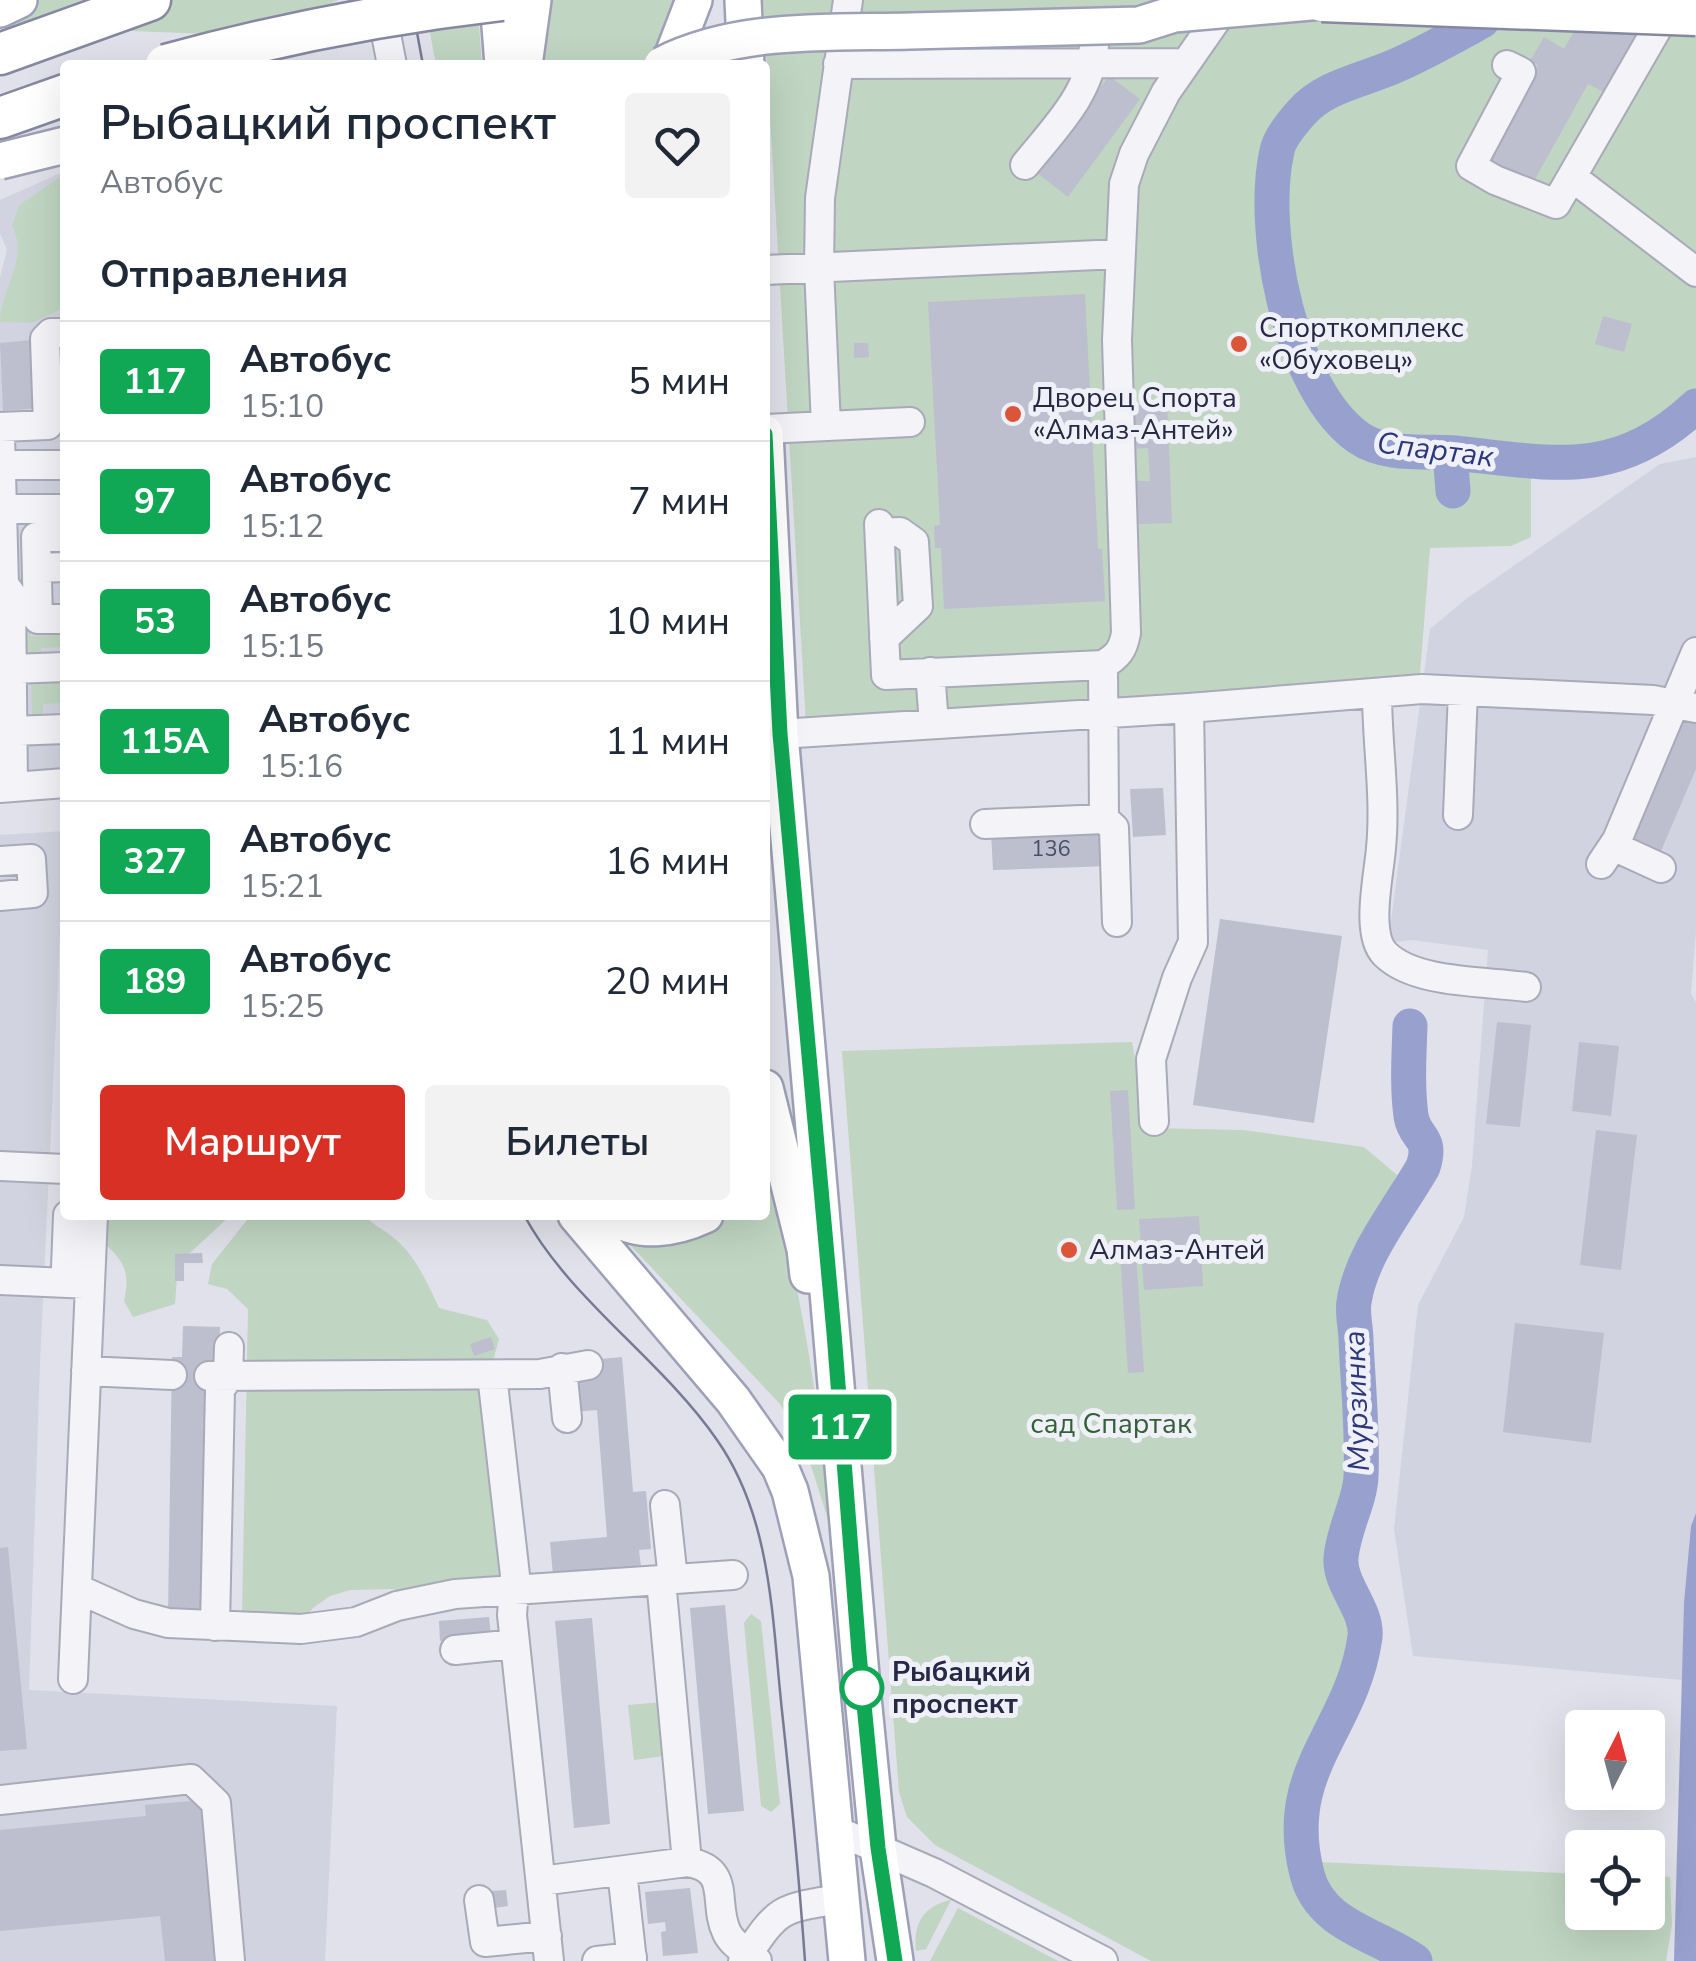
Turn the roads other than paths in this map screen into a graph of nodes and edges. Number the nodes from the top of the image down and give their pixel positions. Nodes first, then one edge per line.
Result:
1 (19, 0) edge
2 (150, 0) edge
3 (380, 0) edge
4 (500, 0) edge
5 (533, 0) edge
6 (694, 0) edge
7 (743, 0) edge
8 (848, 0) edge
9 (1230, 0) edge
10 (1306, 0) edge
11 (1322, 0) edge
12 (1674, 0) edge
13 (0, 9) edge
14 (1696, 16) edge
15 (986, 35) dead end
16 (0, 54) edge
17 (184, 60) edge
18 (391, 60) edge
19 (503, 60) edge
20 (525, 60) edge
21 (668, 60) edge
22 (674, 60) edge
23 (746, 60) edge
24 (1092, 61) junction
25 (1184, 63) junction
26 (838, 64) junction
27 (1508, 64) dead end
28 (60, 97) edge
29 (0, 118) edge
30 (60, 146) edge
31 (0, 160) edge
32 (1025, 165) dead end
33 (1572, 177) junction
34 (1119, 254) junction
35 (819, 268) junction
36 (770, 270) edge
37 (1696, 272) edge
38 (60, 332) edge
39 (56, 380) edge
40 (910, 422) dead end
41 (57, 425) edge
42 (826, 426) junction
43 (0, 427) edge
44 (770, 431) edge
45 (0, 436) edge
46 (1, 465) edge
47 (60, 465) edge
48 (60, 509) edge
49 (2, 510) edge
50 (879, 529) dead end
51 (770, 532) edge
52 (60, 537) edge
53 (4, 554) junction
54 (46, 563) edge
55 (2, 587) edge
56 (60, 618) edge
57 (1696, 652) edge
58 (7, 660) edge
59 (1103, 664) junction
60 (60, 667) edge
61 (930, 672) junction
62 (1463, 691) junction
63 (1377, 693) junction
64 (1685, 706) edge
65 (1189, 708) junction
66 (1102, 714) junction
67 (934, 724) junction
68 (60, 730) edge
69 (12, 732) junction
70 (780, 734) junction
71 (60, 784) edge
72 (7, 788) edge
73 (1458, 814) dead end
74 (1104, 818) junction
75 (984, 824) dead end
76 (0, 861) edge
77 (1661, 868) dead end
78 (0, 896) edge
79 (1118, 922) dead end
80 (1526, 987) dead end
81 (770, 1108) edge
82 (1154, 1122) dead end
83 (0, 1166) edge
84 (60, 1169) edge
85 (68, 1220) edge
86 (93, 1220) edge
87 (580, 1220) edge
88 (618, 1220) edge
89 (691, 1220) edge
90 (66, 1268) dead end
91 (0, 1280) edge
92 (90, 1284) junction
93 (228, 1347) dead end
94 (86, 1370) junction
95 (492, 1375) junction
96 (172, 1376) dead end
97 (218, 1376) junction
98 (567, 1418) dead end
99 (841, 1448) junction
100 (665, 1505) dead end
101 (733, 1575) dead end
102 (667, 1580) junction
103 (78, 1589) junction
104 (514, 1592) junction
105 (215, 1626) junction
106 (515, 1644) junction
107 (455, 1650) dead end
108 (73, 1680) dead end
109 (0, 1800) edge
110 (832, 1829) junction
111 (878, 1848) junction
112 (687, 1862) junction
113 (622, 1871) junction
114 (542, 1881) junction
115 (840, 1899) junction
116 (479, 1900) dead end
117 (548, 1948) edge
118 (750, 1958) edge
119 (632, 1959) edge
120 (230, 1961) edge
121 (597, 1961) edge
122 (847, 1961) edge
123 (895, 1961) edge
124 (1102, 1961) edge

1 - 13 main road
2 - 16 highway
3 - 18 street
4 - 17 highway, bridge
4 - 19 main road
5 - 20 main road
6 - 21 main road
7 - 23 main road
8 - 26 street
9 - 25 street
10 - 11 highway, bridge
11 - 14 highway, bridge
11 - 22 main road, bridge
12 - 33 street
15 - 24 street
24 - 25 street
24 - 26 street
24 - 32 street
25 - 34 street
26 - 35 street
27 - 33 street
28 - 29 highway
30 - 31 main road, bridge
33 - 37 street
34 - 35 street
34 - 59 street
35 - 36 street
35 - 42 street
38 - 39 street
39 - 41 street
40 - 42 street
41 - 43 street
42 - 44 street
45 - 46 street
46 - 47 street
46 - 49 street
48 - 49 street
49 - 53 street
50 - 61 street
51 - 70 main road
52 - 54 street
53 - 54 street
53 - 55 street
54 - 56 street
55 - 58 street
57 - 64 street
58 - 60 street
58 - 69 street
59 - 61 street
59 - 66 street
61 - 67 street
62 - 63 street
62 - 64 street
62 - 73 street
63 - 65 street
63 - 80 street
64 - 77 street
65 - 66 street
65 - 82 street
66 - 67 street
66 - 74 street
67 - 70 street
68 - 69 street
69 - 72 street
70 - 99 main road
71 - 72 street
74 - 75 street
74 - 79 street
76 - 78 street
81 - 99 main road
83 - 84 street
85 - 90 street
86 - 92 street
87 - 110 main road
88 - 89 main road
91 - 92 street
92 - 94 street
93 - 97 street
94 - 96 street
94 - 103 street
95 - 97 street
95 - 98 street
95 - 104 street
97 - 105 street
99 - 111 main road
100 - 102 street
101 - 102 street
102 - 104 street
102 - 112 street
103 - 105 street
103 - 108 street
104 - 105 street
104 - 106 street
106 - 107 street
106 - 114 street
109 - 120 street
110 - 111 street
110 - 115 main road
111 - 123 main road
111 - 124 street
112 - 113 street
112 - 118 street
113 - 114 street
113 - 119 street
114 - 117 street
115 - 118 street
115 - 122 main road
116 - 117 street
119 - 121 street

